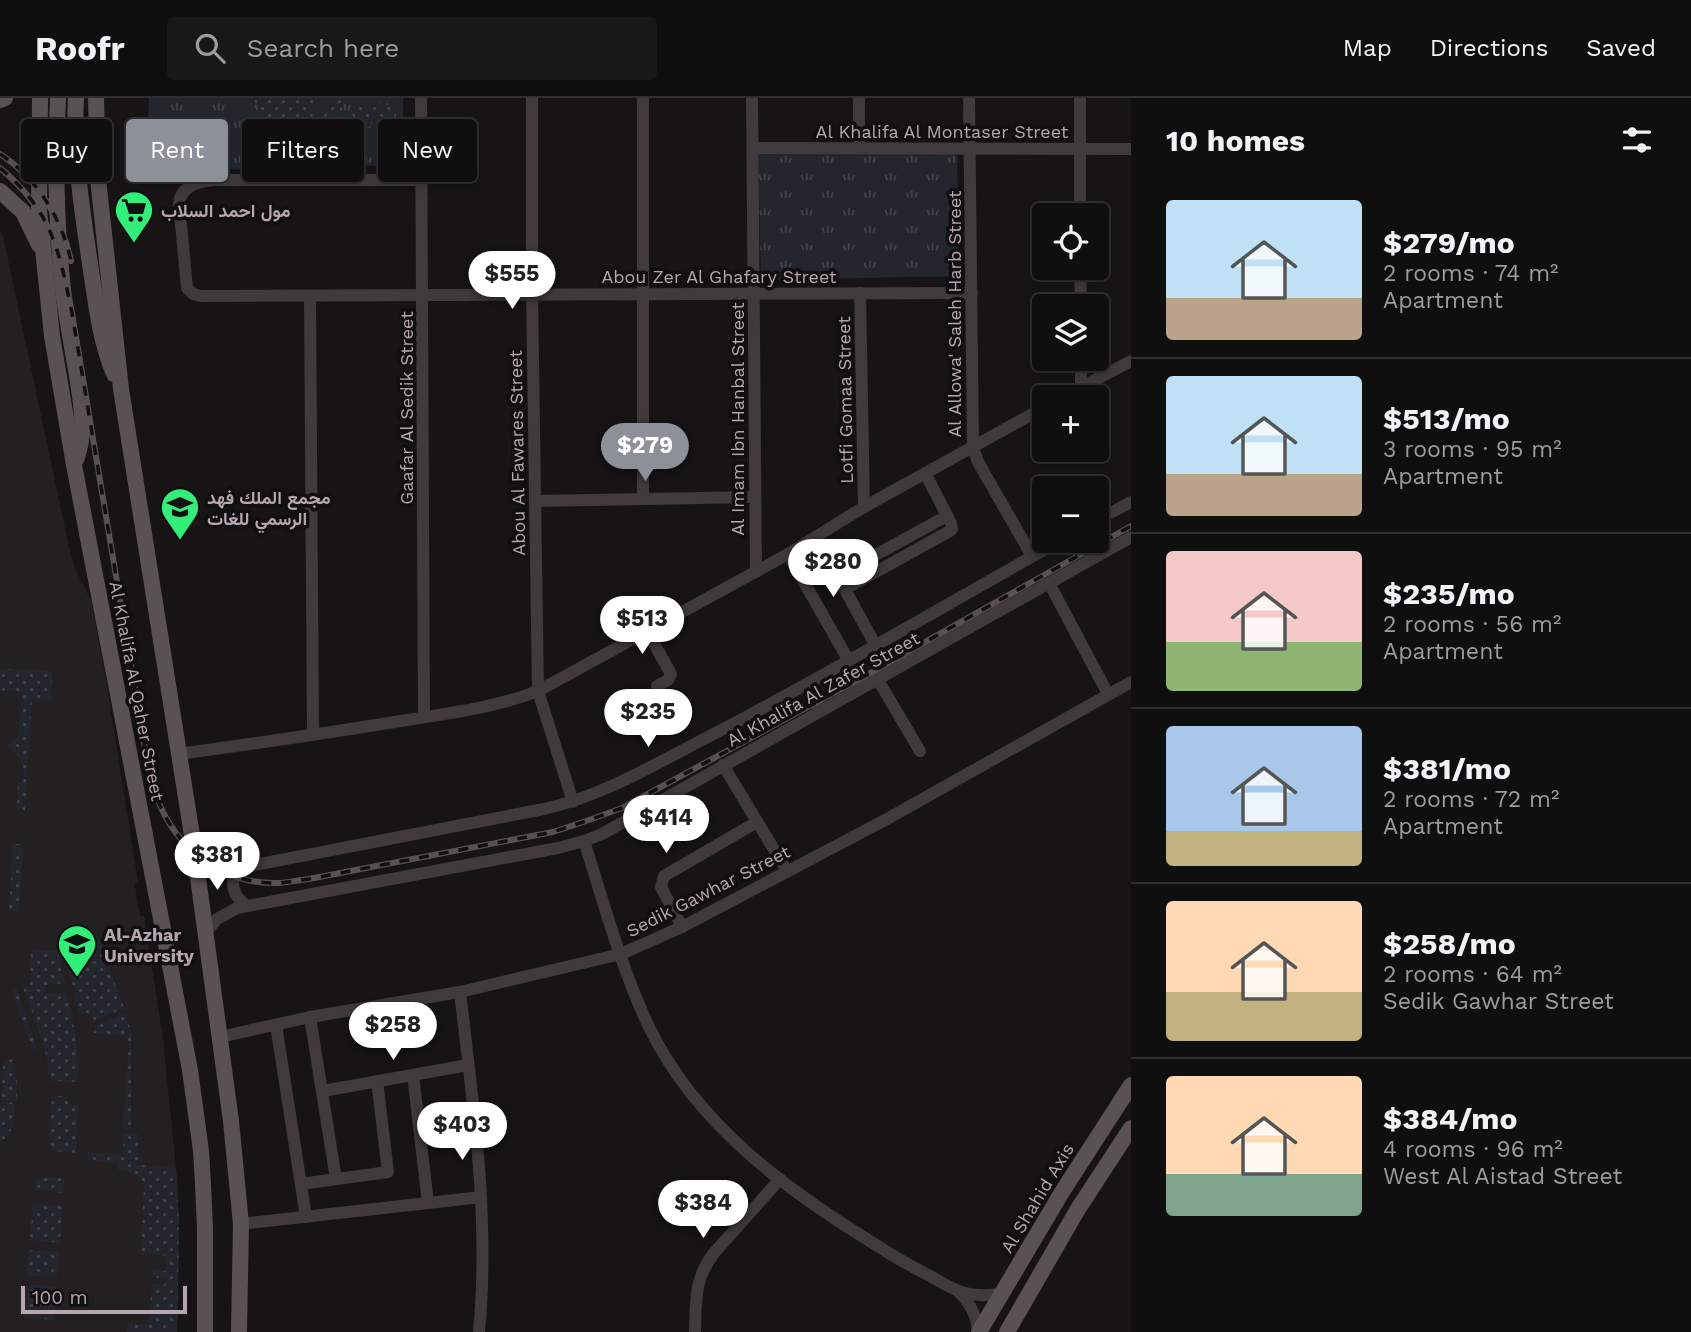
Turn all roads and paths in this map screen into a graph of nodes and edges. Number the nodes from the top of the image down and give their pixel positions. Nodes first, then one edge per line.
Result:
1 (40, 98) edge
2 (58, 98) edge
3 (76, 98) edge
4 (96, 98) edge
5 (421, 98) edge
6 (532, 98) edge
7 (643, 98) edge
8 (752, 98) edge
9 (859, 98) edge
10 (969, 98) edge
11 (1080, 98) edge
12 (421, 119) edge
13 (753, 148) junction
14 (859, 148) junction
15 (970, 148) junction
16 (1080, 148) junction
17 (1131, 149) edge
18 (378, 180) edge
19 (422, 182) edge
20 (0, 191) edge
21 (1080, 203) edge
22 (43, 253) junction
23 (754, 293) junction
24 (860, 293) junction
25 (972, 293) junction
26 (533, 294) junction
27 (643, 294) junction
28 (423, 295) junction
29 (310, 296) junction
30 (1131, 361) edge
31 (1085, 385) edge
32 (121, 389) junction
33 (1032, 414) edge
34 (973, 447) junction
35 (75, 465) junction
36 (925, 474) junction
37 (755, 497) junction
38 (643, 499) junction
39 (535, 501) junction
40 (1131, 502) edge
41 (864, 507) junction
42 (1109, 514) edge
43 (947, 516) junction
44 (817, 537) junction
45 (1131, 537) edge
46 (1038, 553) edge
47 (788, 554) junction
48 (1032, 556) junction
49 (756, 572) junction
50 (837, 576) junction
51 (1049, 583) junction
52 (845, 589) junction
53 (647, 631) junction
54 (876, 646) junction
55 (849, 661) junction
56 (878, 680) junction
57 (1131, 682) edge
58 (807, 684) junction
59 (657, 686) dead end
60 (538, 691) junction
61 (1108, 694) junction
62 (820, 711) junction
63 (424, 717) junction
64 (313, 735) junction
65 (920, 751) dead end
66 (178, 754) junction
67 (723, 765) junction
68 (573, 802) junction
69 (757, 822) junction
70 (584, 841) junction
71 (194, 848) junction
72 (237, 866) junction
73 (787, 871) junction
74 (247, 906) junction
75 (682, 927) junction
76 (205, 933) junction
77 (621, 954) junction
78 (460, 992) junction
79 (310, 1017) junction
80 (276, 1025) junction
81 (220, 1037) junction
82 (468, 1065) junction
83 (413, 1075) junction
84 (377, 1082) junction
85 (1131, 1085) edge
86 (323, 1091) junction
87 (1131, 1128) edge
88 (337, 1179) junction
89 (780, 1179) junction
90 (301, 1184) junction
91 (481, 1197) junction
92 (428, 1203) junction
93 (306, 1217) junction
94 (241, 1224) junction
95 (957, 1291) junction
96 (1002, 1293) junction
97 (208, 1328) edge
98 (236, 1329) edge
99 (479, 1332) edge
100 (695, 1332) edge
101 (978, 1332) edge
102 (1007, 1332) edge

1 - 22 main road, Al Khalifa Al Qaher Street
2 - 35 main road
3 - 32 main road
4 - 32 main road
5 - 12 street, Gaafar Al Sedik Street
6 - 26 street, Abou Al Fawares Street
7 - 27 street
8 - 13 street, Al Imam Ibn Hanbal Street
9 - 14 street
10 - 15 street, Al Allowa' Saleh Harb Street
11 - 16 street
13 - 14 street, Al Khalifa Al Montaser Street
13 - 23 street, Al Imam Ibn Hanbal Street
14 - 15 street, Al Khalifa Al Montaser Street
15 - 16 street, Al Khalifa Al Montaser Street
15 - 25 street, Al Allowa' Saleh Harb Street
16 - 17 street, Al Khalifa Al Montaser Street
16 - 21 street
18 - 29 street, Abou Zer Al Ghafary Street
19 - 28 street, Gaafar Al Sedik Street
20 - 22 main road
22 - 35 main road, Al Khalifa Al Qaher Street
23 - 24 street, Abou Zer Al Ghafary Street
23 - 27 street, Abou Zer Al Ghafary Street
23 - 37 street, Al Imam Ibn Hanbal Street
24 - 25 street, Abou Zer Al Ghafary Street
24 - 41 street, Lotfi Gomaa Street
25 - 34 street, Al Allowa' Saleh Harb Street
26 - 27 street, Abou Zer Al Ghafary Street
26 - 28 street, Abou Zer Al Ghafary Street
26 - 39 street, Abou Al Fawares Street
27 - 38 street
28 - 29 street, Abou Zer Al Ghafary Street
28 - 63 street, Gaafar Al Sedik Street
29 - 64 street
30 - 31 street
32 - 66 main road, Al Khalifa Al Qaher Street
33 - 34 street
34 - 36 street
34 - 48 street, Al Allowa' Saleh Harb Street
35 - 97 main road, Al Khalifa Al Qaher Street
36 - 41 street
36 - 43 street
37 - 38 street
37 - 49 street, Al Imam Ibn Hanbal Street
38 - 39 street
39 - 60 street, Abou Al Fawares Street
40 - 42 street
41 - 44 street
43 - 50 street
43 - 52 street
44 - 47 street
44 - 50 street
45 - 51 street, Al Khalifa Al Zafer Street
46 - 48 street, Al Khalifa Al Zafer Street
47 - 49 street
47 - 55 street
48 - 54 street, Al Khalifa Al Zafer Street
49 - 53 street
50 - 52 street
51 - 56 street, Al Khalifa Al Zafer Street
51 - 61 street
52 - 54 street
53 - 59 street
53 - 60 street
54 - 55 street, Al Khalifa Al Zafer Street
55 - 58 street, Al Khalifa Al Zafer Street
56 - 62 street, Al Khalifa Al Zafer Street
56 - 65 street
57 - 61 street, Sedik Gawhar Street
58 - 62 street
58 - 68 street, Al Khalifa Al Zafer Street
60 - 63 street
60 - 68 street, Abou Al Fawares Street
61 - 73 street, Sedik Gawhar Street
62 - 67 street, Al Khalifa Al Zafer Street
63 - 64 street
64 - 66 street
66 - 71 main road, Al Khalifa Al Qaher Street
67 - 69 street
67 - 70 street, Al Khalifa Al Zafer Street
68 - 72 street, Al Khalifa Al Zafer Street
69 - 73 street
69 - 75 street
70 - 74 street, Al Khalifa Al Zafer Street
70 - 77 street
71 - 72 street, Al Khalifa Al Zafer Street
71 - 76 main road, Al Khalifa Al Qaher Street
72 - 74 street
73 - 75 street, Sedik Gawhar Street
74 - 76 street, Al Khalifa Al Zafer Street
75 - 77 street, Sedik Gawhar Street
76 - 81 main road, Al Khalifa Al Qaher Street
77 - 78 street, Sedik Gawhar Street
77 - 89 street
78 - 79 street, Sedik Gawhar Street
78 - 82 street
79 - 80 street, Sedik Gawhar Street
79 - 86 street
80 - 81 street, Sedik Gawhar Street
80 - 90 street
81 - 94 main road, Al Khalifa Al Qaher Street
82 - 83 street
82 - 91 street
83 - 84 street
83 - 92 street
84 - 86 street
84 - 88 street
85 - 96 main road, Al Shahid Axis
86 - 88 street
87 - 102 main road
88 - 90 street
89 - 95 street
89 - 100 street
90 - 93 street
91 - 92 street
91 - 99 street
92 - 93 street
93 - 94 street
94 - 98 main road, Al Khalifa Al Qaher Street
95 - 96 street
95 - 101 street
96 - 101 main road, Al Shahid Axis

